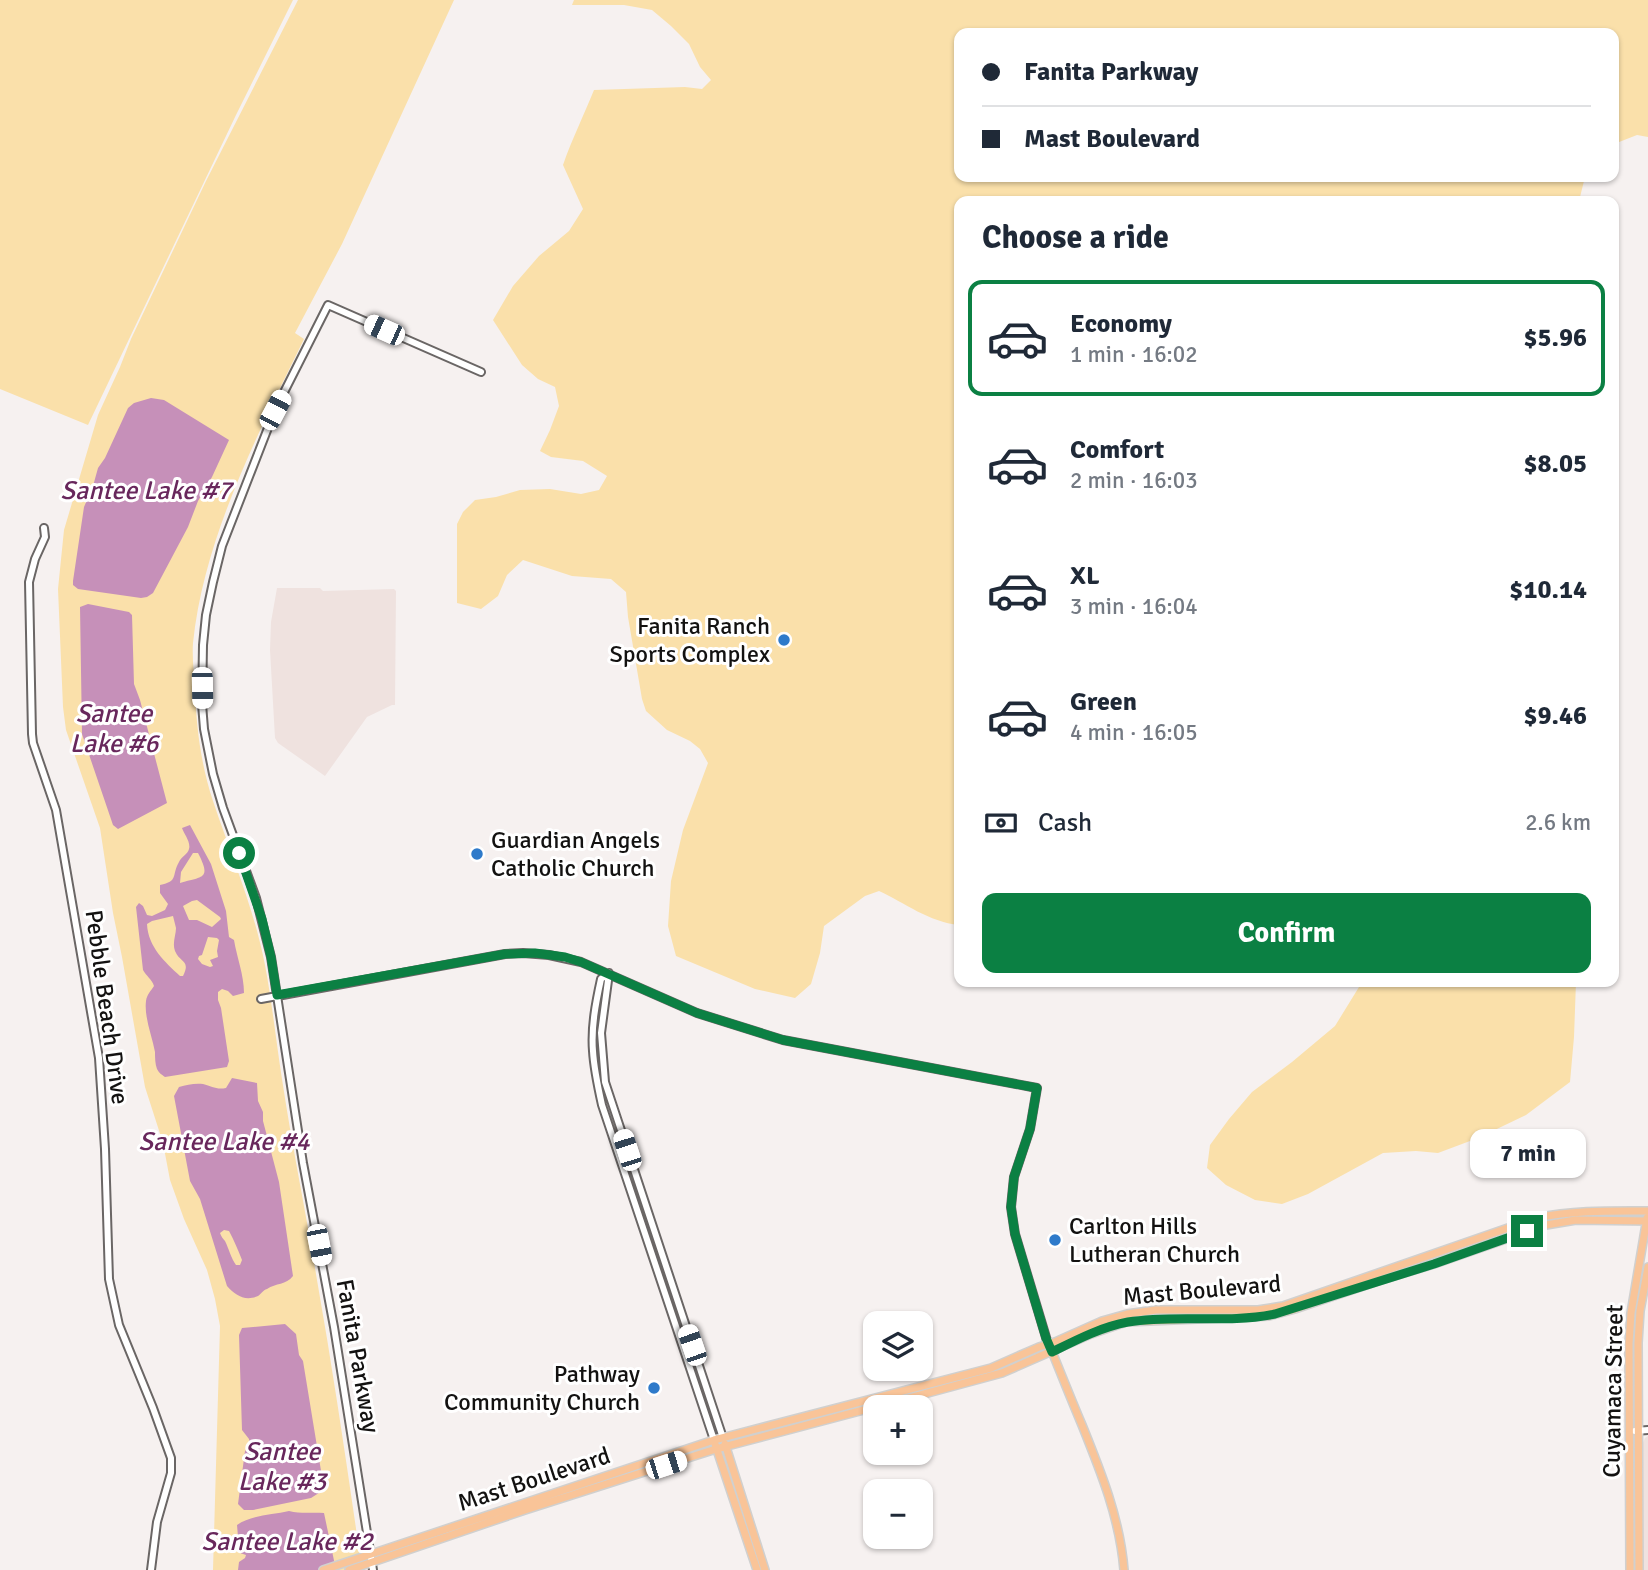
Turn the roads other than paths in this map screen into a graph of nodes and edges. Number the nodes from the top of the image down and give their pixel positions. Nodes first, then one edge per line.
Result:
1 (481, 372) dead end
2 (44, 528) dead end
3 (609, 973) junction
4 (277, 995) junction
5 (261, 999) dead end
6 (1648, 1217) edge
7 (1648, 1267) edge
8 (1050, 1348) junction
9 (920, 1395) edge
10 (863, 1410) edge
11 (1648, 1430) edge
12 (1633, 1431) junction
13 (724, 1442) junction
14 (715, 1444) junction
15 (372, 1562) edge
16 (354, 1565) edge
17 (1634, 1566) edge
18 (151, 1570) edge
19 (323, 1570) edge
20 (757, 1570) edge
21 (765, 1570) edge
22 (1124, 1570) edge

1 - 4 street, Fanita Parkway
2 - 18 street, Pebble Beach Drive
3 - 4 street
3 - 8 street
3 - 13 street
3 - 14 street
4 - 5 street
4 - 15 street, Fanita Parkway
6 - 8 main road, Mast Boulevard
6 - 8 main road, Mast Boulevard
6 - 12 main road, Cuyamaca Street
7 - 12 main road, Cuyamaca Street
8 - 9 main road, Mast Boulevard
8 - 13 main road, Mast Boulevard
8 - 22 main road
10 - 13 main road, Mast Boulevard
11 - 12 street
12 - 17 main road, Cuyamaca Street
13 - 14 main road, Mast Boulevard
13 - 21 main road
14 - 15 main road, Mast Boulevard
14 - 20 main road
15 - 16 main road, Mast Boulevard
16 - 19 main road, Mast Boulevard

